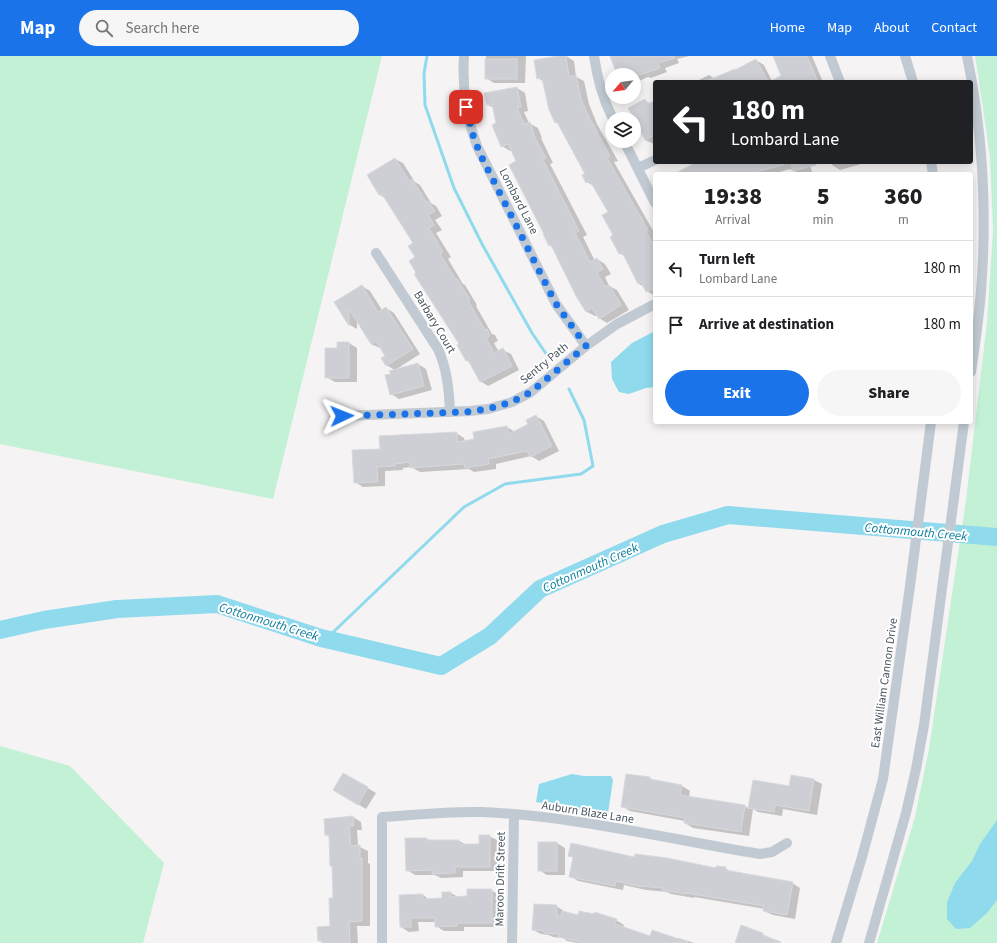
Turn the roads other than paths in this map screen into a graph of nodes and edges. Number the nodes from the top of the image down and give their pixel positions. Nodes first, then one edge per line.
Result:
1 (464, 56) edge
2 (594, 56) edge
3 (830, 56) edge
4 (905, 56) edge
5 (967, 56) edge
6 (839, 80) edge
7 (912, 80) edge
8 (971, 80) edge
9 (973, 95) edge
10 (609, 112) edge
11 (628, 148) edge
12 (653, 161) edge
13 (638, 168) junction
14 (653, 199) edge
15 (376, 253) dead end
16 (653, 305) edge
17 (586, 346) junction
18 (973, 356) edge
19 (450, 412) junction
20 (342, 416) dead end
21 (931, 424) edge
22 (964, 424) edge
23 (514, 814) junction
24 (787, 843) dead end
25 (382, 943) edge
26 (512, 943) edge
27 (836, 943) edge
28 (869, 943) edge

1 - 17 street, Lombard Lane
2 - 10 street
3 - 6 street
4 - 7 street
5 - 8 street
9 - 18 street
11 - 13 street
12 - 13 street
13 - 14 street
15 - 19 street, Barbary Court
16 - 17 street, Sentry Path
17 - 19 street, Sentry Path
19 - 20 street, Sentry Path
21 - 27 street, East William Cannon Drive
22 - 28 street
23 - 24 street, Auburn Blaze Lane
23 - 25 street, Auburn Blaze Lane
23 - 26 street, Maroon Drift Street

